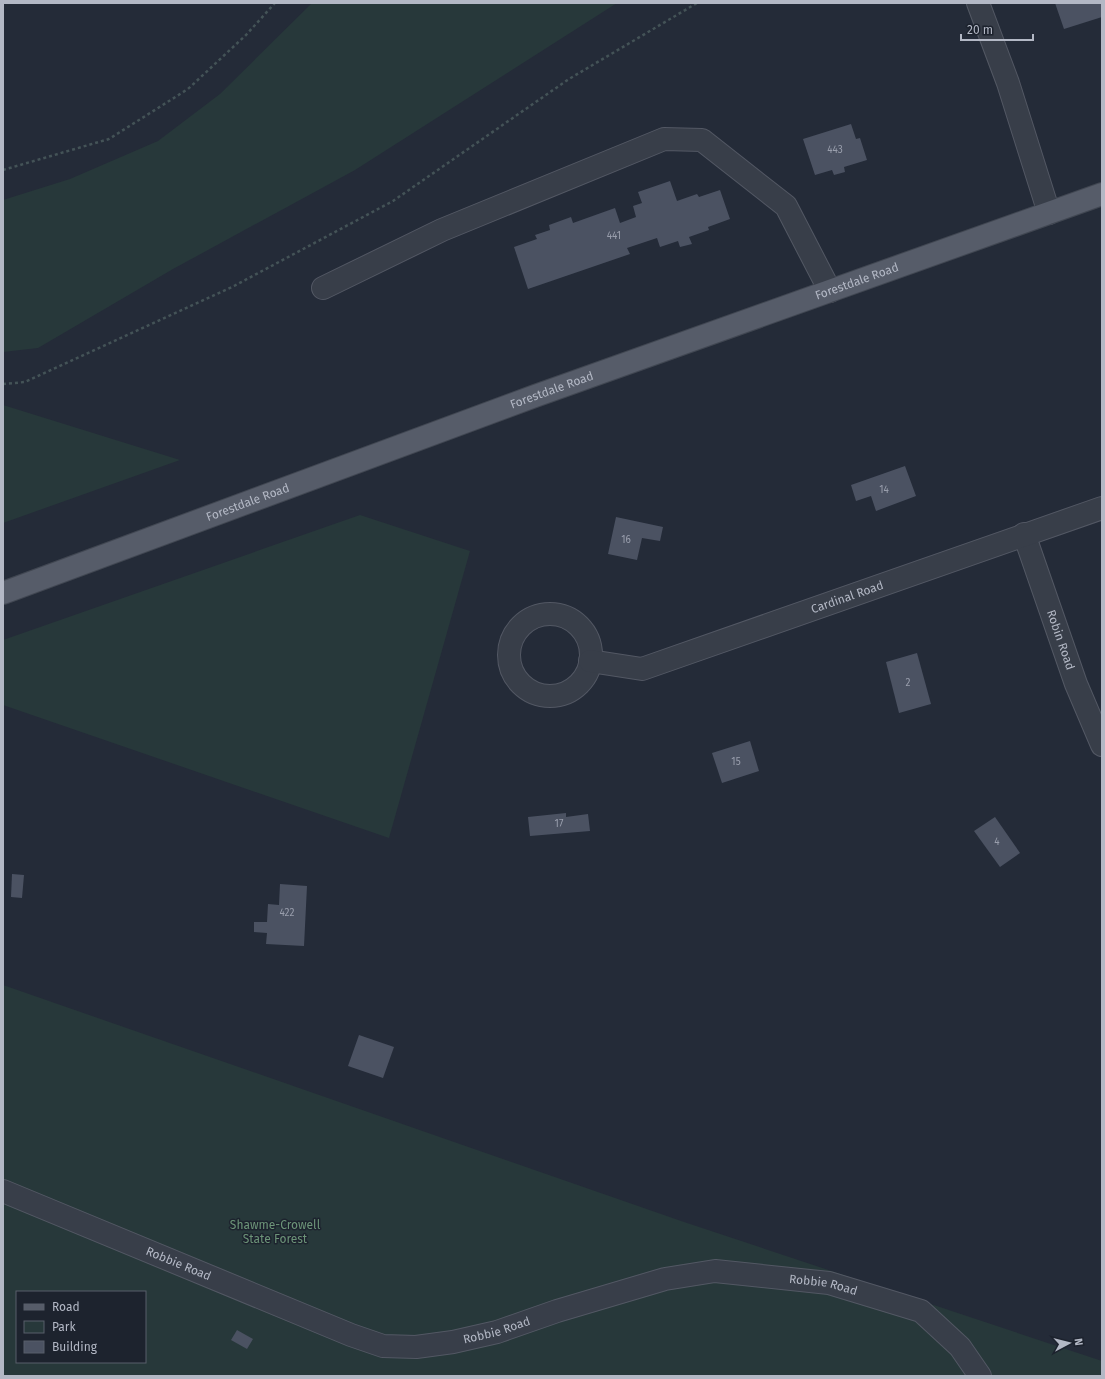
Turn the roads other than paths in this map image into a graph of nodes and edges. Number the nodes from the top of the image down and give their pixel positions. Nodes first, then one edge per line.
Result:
1 (978, 3) edge
2 (1102, 194) edge
3 (1049, 213) junction
4 (323, 288) dead end
5 (830, 291) junction
6 (1102, 508) edge
7 (1024, 534) junction
8 (3, 593) edge
9 (590, 661) dead end
10 (1102, 744) edge
11 (3, 1191) edge
12 (980, 1376) edge

1 - 3 street
2 - 3 main road, Forestdale Road
3 - 5 main road, Forestdale Road
4 - 5 street
5 - 8 main road, Forestdale Road
6 - 7 street, Cardinal Road
7 - 9 street, Cardinal Road
7 - 10 street, Robin Road
11 - 12 street, Robbie Road

